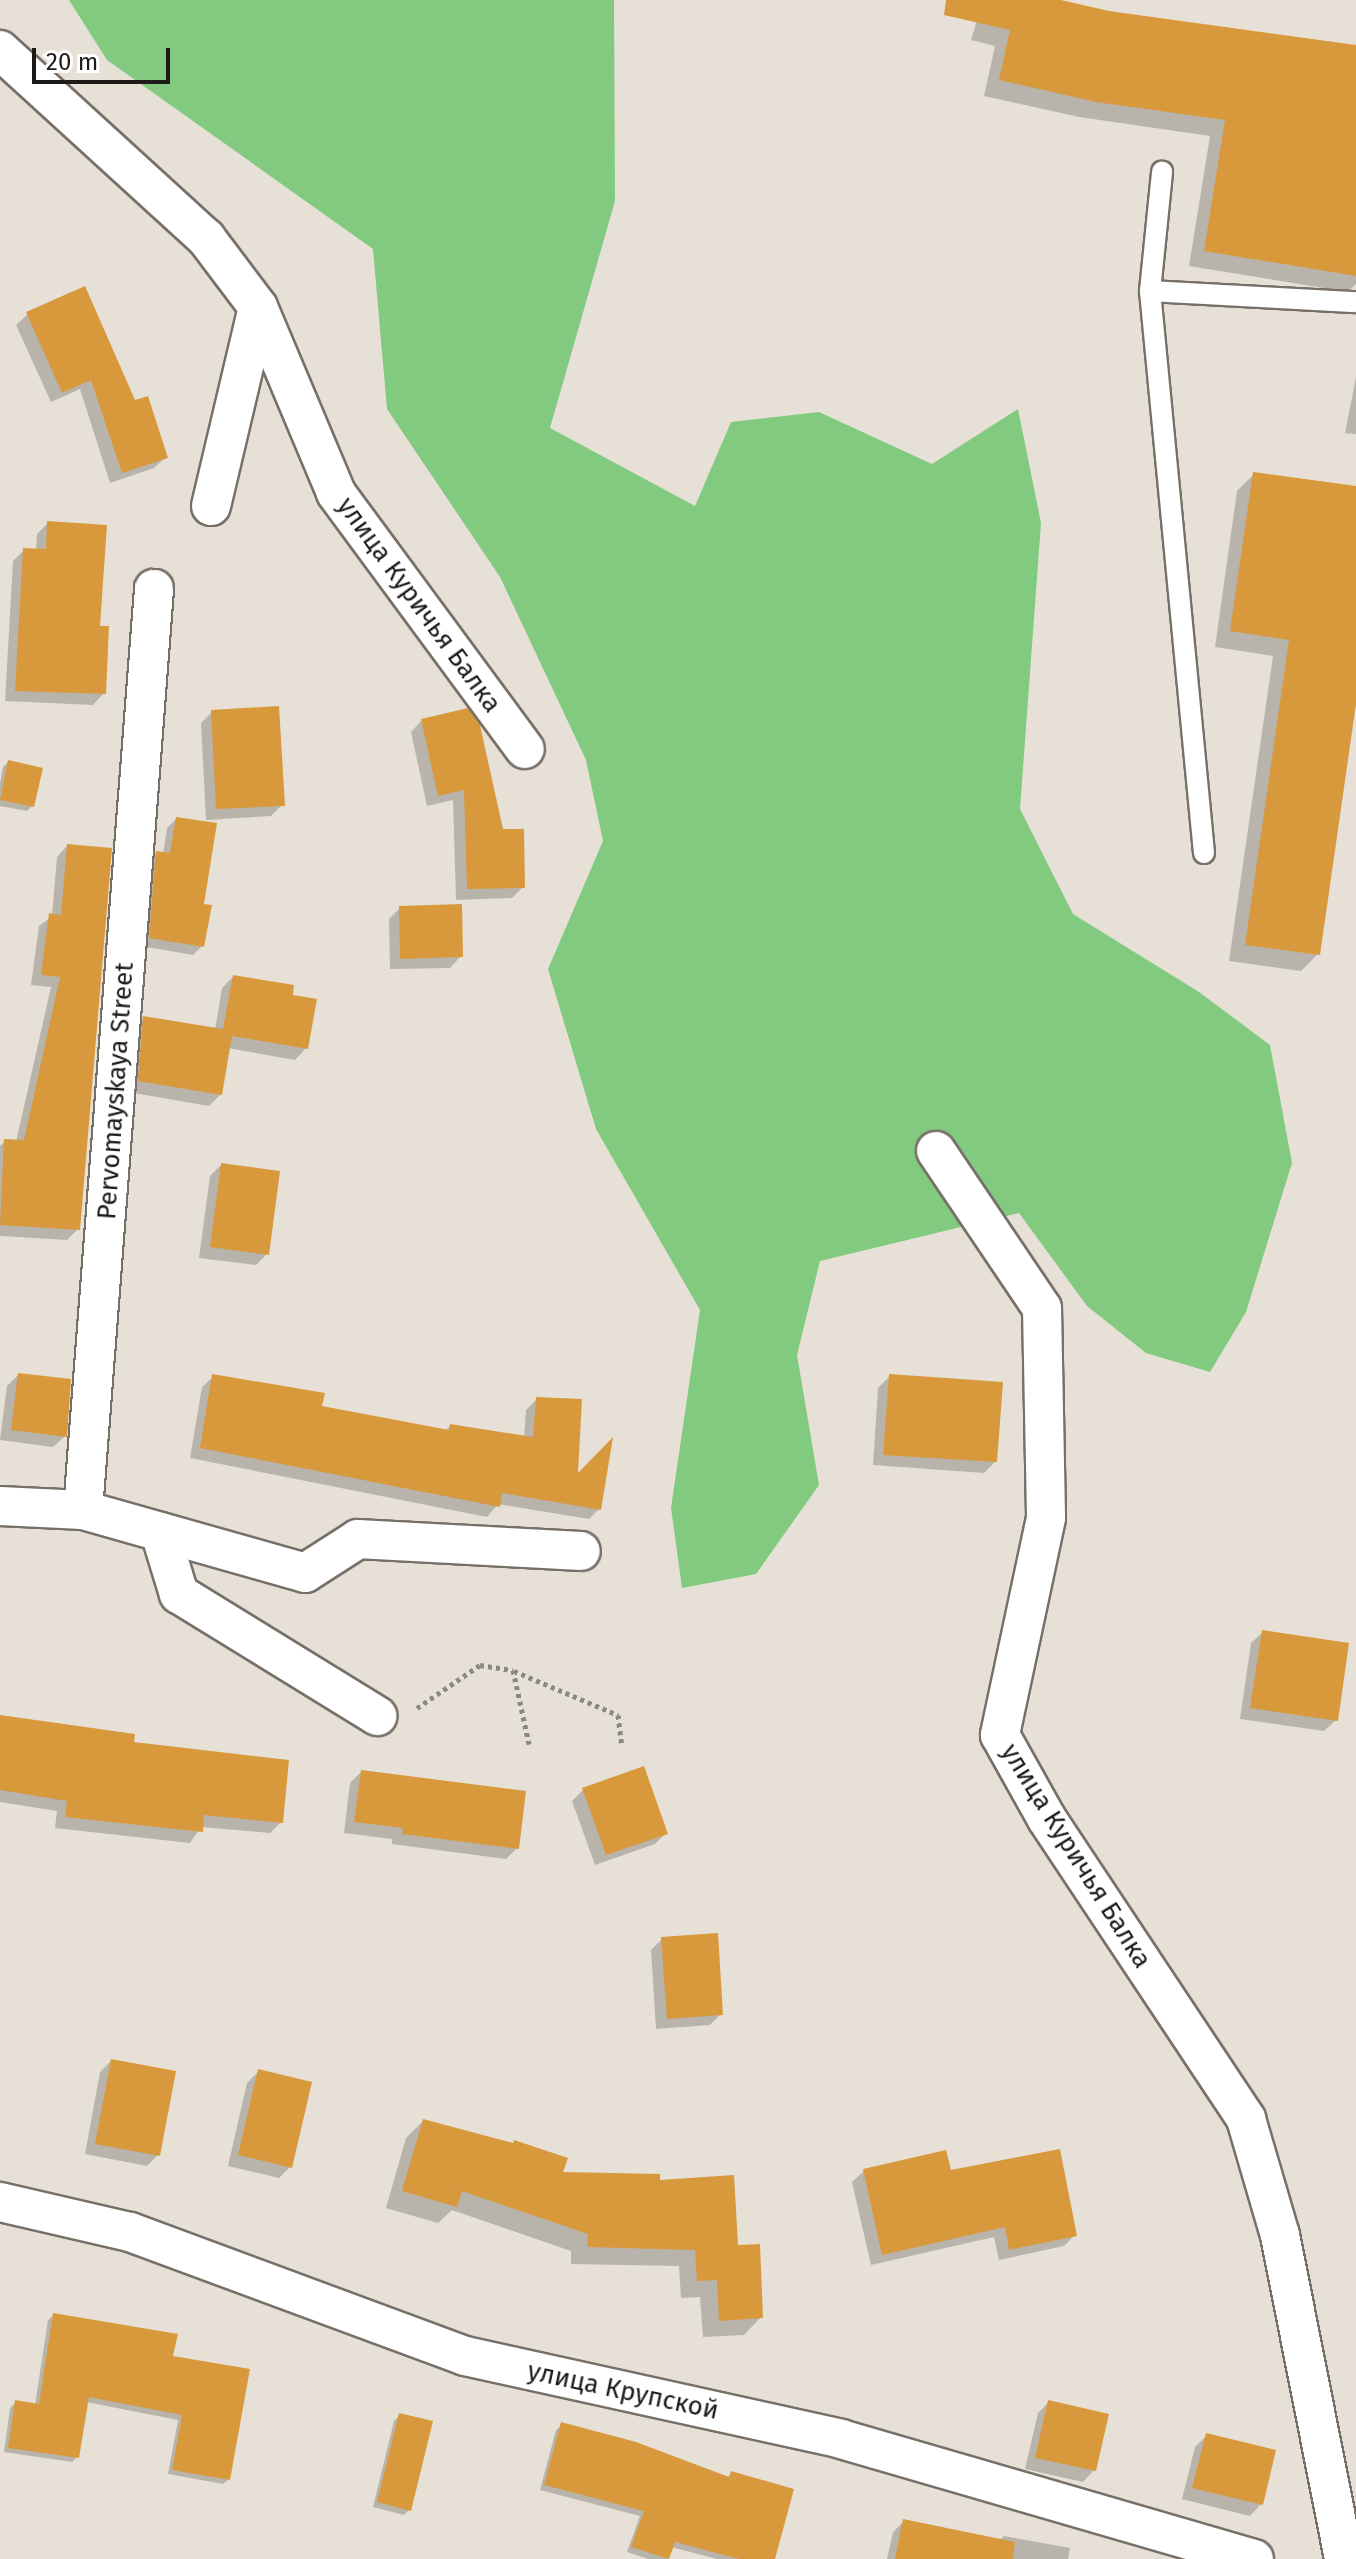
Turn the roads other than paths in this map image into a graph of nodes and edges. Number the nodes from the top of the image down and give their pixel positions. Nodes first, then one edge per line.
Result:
1 (0, 50) edge
2 (1162, 172) dead end
3 (1150, 291) junction
4 (1356, 302) edge
5 (258, 307) junction
6 (211, 506) dead end
7 (154, 589) dead end
8 (525, 749) dead end
9 (1204, 853) dead end
10 (936, 1151) dead end
11 (0, 1506) edge
12 (83, 1510) junction
13 (160, 1532) junction
14 (581, 1551) dead end
15 (377, 1716) road end
16 (0, 2202) edge
17 (1254, 2559) edge
18 (1344, 2559) edge

1 - 5 street, улица Куричья Балка
2 - 3 lane
3 - 4 lane
3 - 9 lane
5 - 6 street
5 - 8 street, улица Куричья Балка
7 - 12 street, Pervomayskaya Street
10 - 18 street, улица Куричья Балка
11 - 12 street
12 - 13 street
13 - 14 street
13 - 15 street
16 - 17 street, улица Крупской

